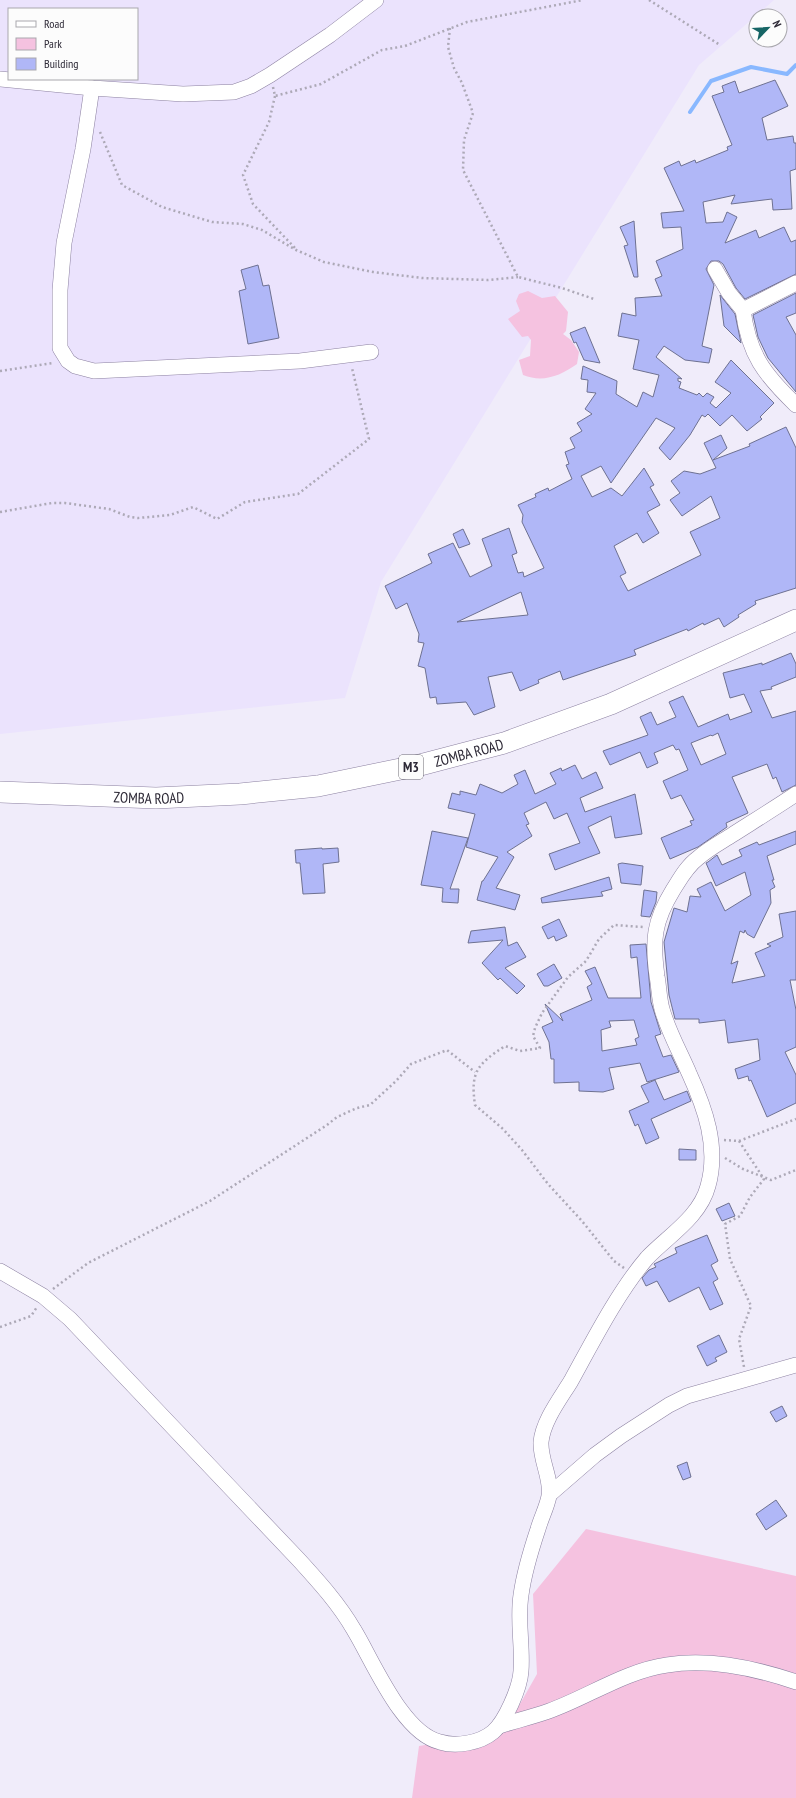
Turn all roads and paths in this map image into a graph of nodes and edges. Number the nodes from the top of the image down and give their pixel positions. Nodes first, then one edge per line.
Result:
1 (376, 0) edge
2 (583, 0) edge
3 (648, 0) edge
4 (450, 28) junction
5 (720, 45) dead end
6 (270, 75) junction
7 (10, 80) edge
8 (92, 88) junction
9 (275, 96) junction
10 (98, 124) dead end
11 (296, 250) junction
12 (715, 270) dead end
13 (518, 277) junction
14 (796, 283) edge
15 (594, 299) dead end
16 (743, 310) junction
17 (371, 352) dead end
18 (348, 355) junction
19 (68, 361) junction
20 (0, 371) edge
21 (796, 405) edge
22 (0, 512) edge
23 (796, 620) edge
24 (0, 792) edge
25 (796, 794) edge
26 (656, 927) junction
27 (475, 1072) junction
28 (796, 1119) edge
29 (709, 1130) junction
30 (738, 1141) junction
31 (721, 1156) dead end
32 (796, 1170) edge
33 (764, 1179) junction
34 (0, 1271) edge
35 (634, 1276) junction
36 (43, 1296) junction
37 (0, 1327) edge
38 (796, 1365) edge
39 (746, 1379) junction
40 (550, 1494) junction
41 (796, 1682) edge
42 (499, 1726) junction

1 - 6 street
2 - 4 path
3 - 5 path
4 - 9 path
4 - 13 path
6 - 8 street
6 - 9 path
7 - 8 street
8 - 19 street
9 - 11 path
10 - 11 path
11 - 13 path
12 - 16 street
13 - 15 path
14 - 16 street
16 - 21 street
17 - 18 street
18 - 19 street
18 - 22 path
19 - 20 path
23 - 24 highway, ZOMBA ROAD / M3
25 - 26 street
26 - 27 path
26 - 29 street
27 - 35 path
27 - 36 path
28 - 30 path
29 - 30 path
29 - 35 street
30 - 33 path
31 - 33 path
32 - 33 path
33 - 39 path
34 - 36 street
35 - 40 street
36 - 37 path
36 - 42 street
38 - 39 street
39 - 40 street
40 - 42 street
41 - 42 street

